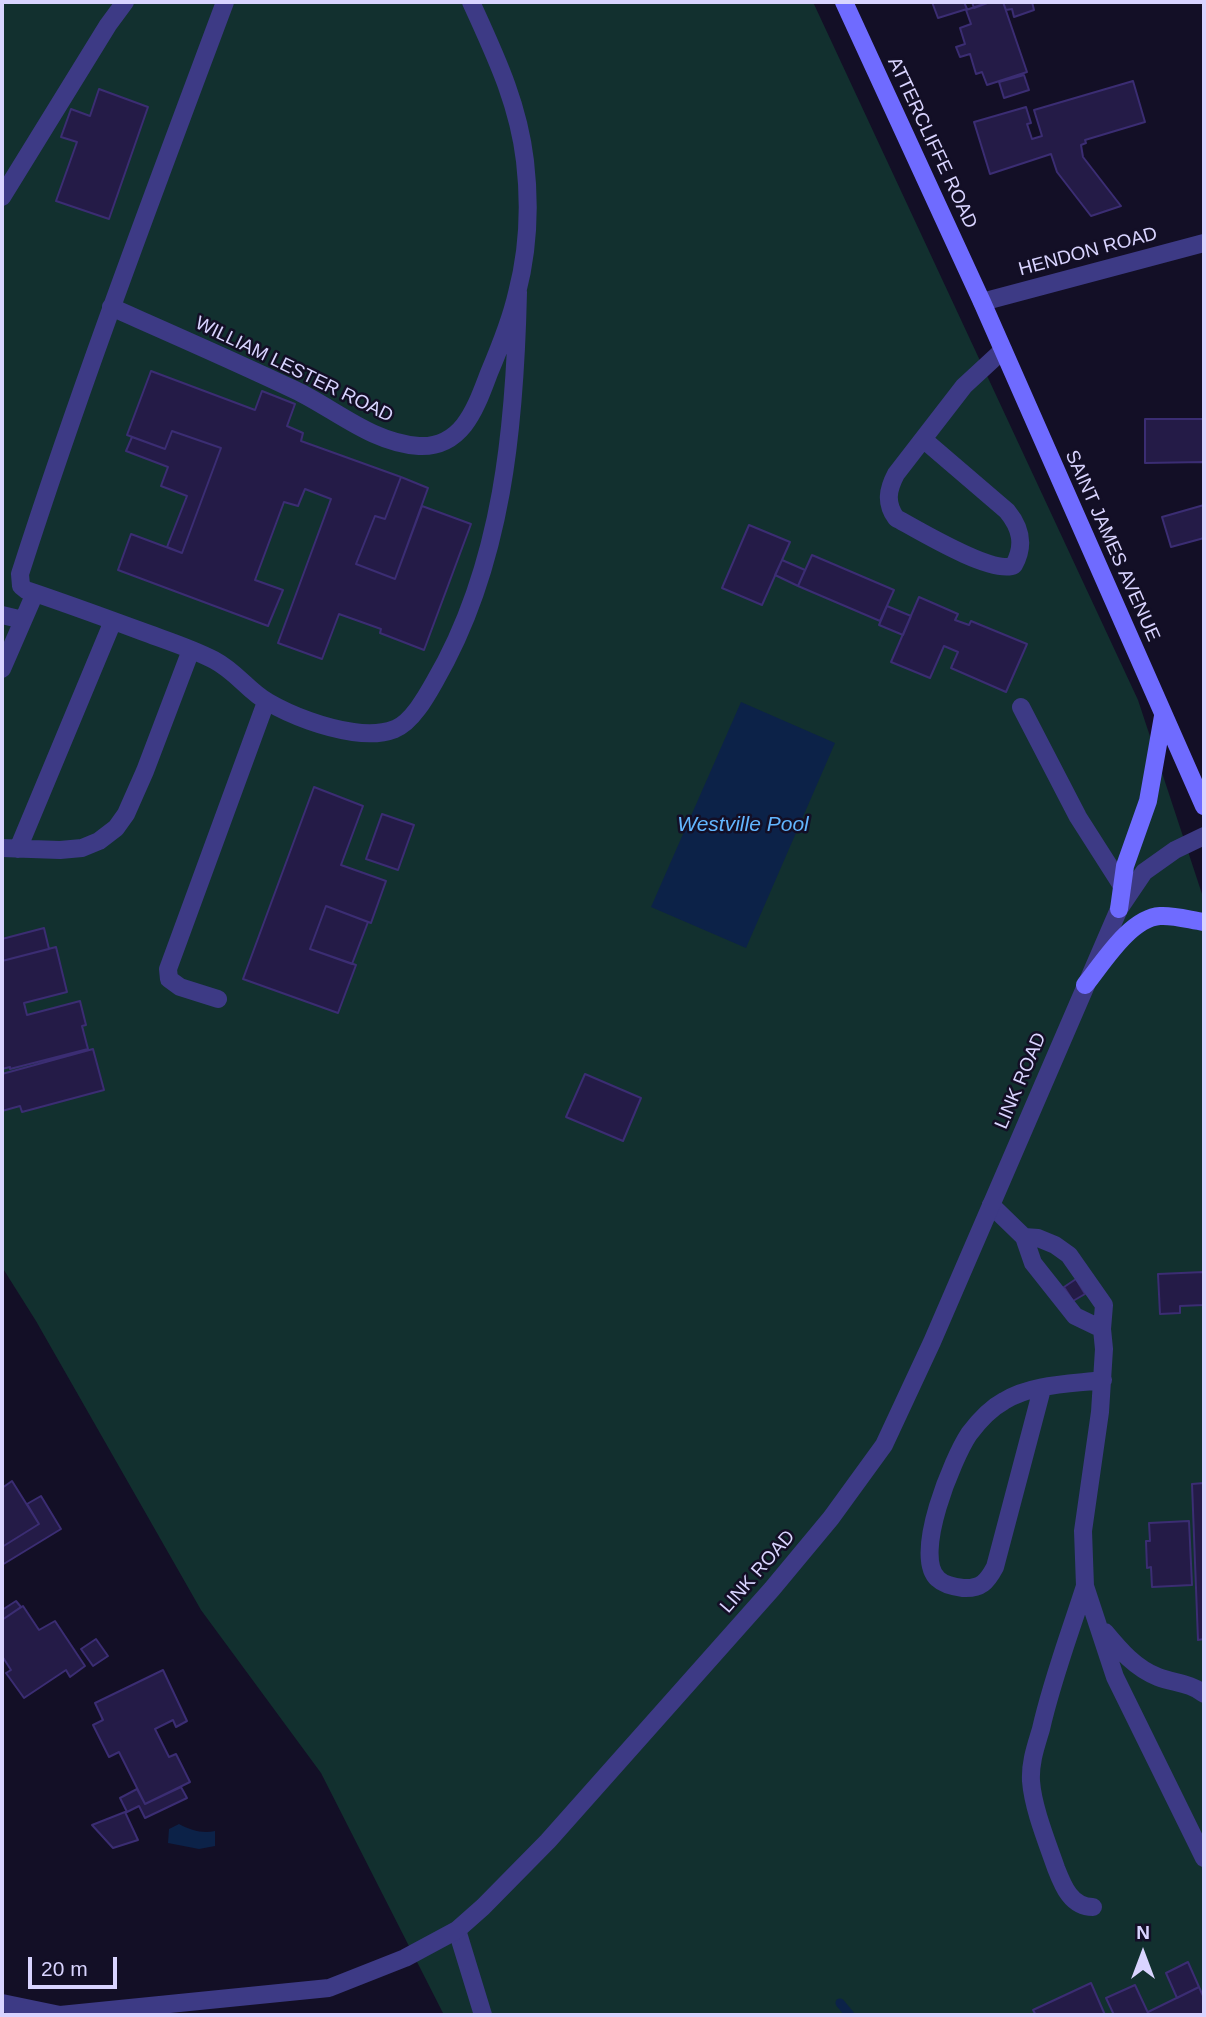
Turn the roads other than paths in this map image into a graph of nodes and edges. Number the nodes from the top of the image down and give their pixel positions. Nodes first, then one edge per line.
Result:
1 (125, 2) edge
2 (225, 2) edge
3 (471, 2) edge
4 (844, 2) edge
5 (2, 197) edge
6 (1204, 243) edge
7 (518, 292) junction
8 (982, 302) junction
9 (111, 307) junction
10 (1003, 350) junction
11 (923, 439) junction
12 (35, 593) junction
13 (2, 615) edge
14 (23, 620) junction
15 (113, 621) junction
16 (191, 650) junction
17 (2, 669) edge
18 (266, 702) junction
19 (1021, 707) dead end
20 (1163, 716) junction
21 (1204, 806) edge
22 (1204, 836) edge
23 (10, 848) edge
24 (1122, 886) junction
25 (1119, 909) junction
26 (1204, 922) edge
27 (1085, 985) junction
28 (218, 999) dead end
29 (991, 1205) junction
30 (1024, 1237) junction
31 (1102, 1329) junction
32 (1102, 1380) junction
33 (1042, 1389) junction
34 (1084, 1586) junction
35 (1098, 1623) junction
36 (1204, 1694) edge
37 (1204, 1858) edge
38 (1093, 1907) dead end
39 (457, 1930) junction
40 (2, 2003) edge
41 (60, 2015) edge
42 (482, 2015) edge

1 - 5 street
2 - 9 street
3 - 7 street, WILLIAM LESTER ROAD
4 - 8 main road, ATTERCLIFFE ROAD
6 - 8 street, HENDON ROAD
7 - 9 street, WILLIAM LESTER ROAD
7 - 18 street
8 - 10 main road, SAINT JAMES AVENUE
9 - 12 street
10 - 11 street
10 - 20 main road, SAINT JAMES AVENUE
11 - 11 street
12 - 14 street
12 - 15 street
13 - 14 street
14 - 17 street
15 - 16 street
15 - 23 street
16 - 18 street
16 - 23 street
18 - 28 street
19 - 24 street
20 - 21 main road, SAINT JAMES AVENUE
20 - 24 main road
22 - 25 street, LINK ROAD
24 - 25 main road
25 - 27 street, LINK ROAD
26 - 27 main road
27 - 29 street, LINK ROAD
29 - 30 street
29 - 39 street, LINK ROAD
30 - 31 street
30 - 31 street
31 - 32 street
32 - 33 street
32 - 34 street
33 - 33 street
34 - 35 street
34 - 38 street
35 - 36 street
35 - 37 street
39 - 41 street, LINK ROAD
39 - 42 street
40 - 41 street, LINK ROAD

